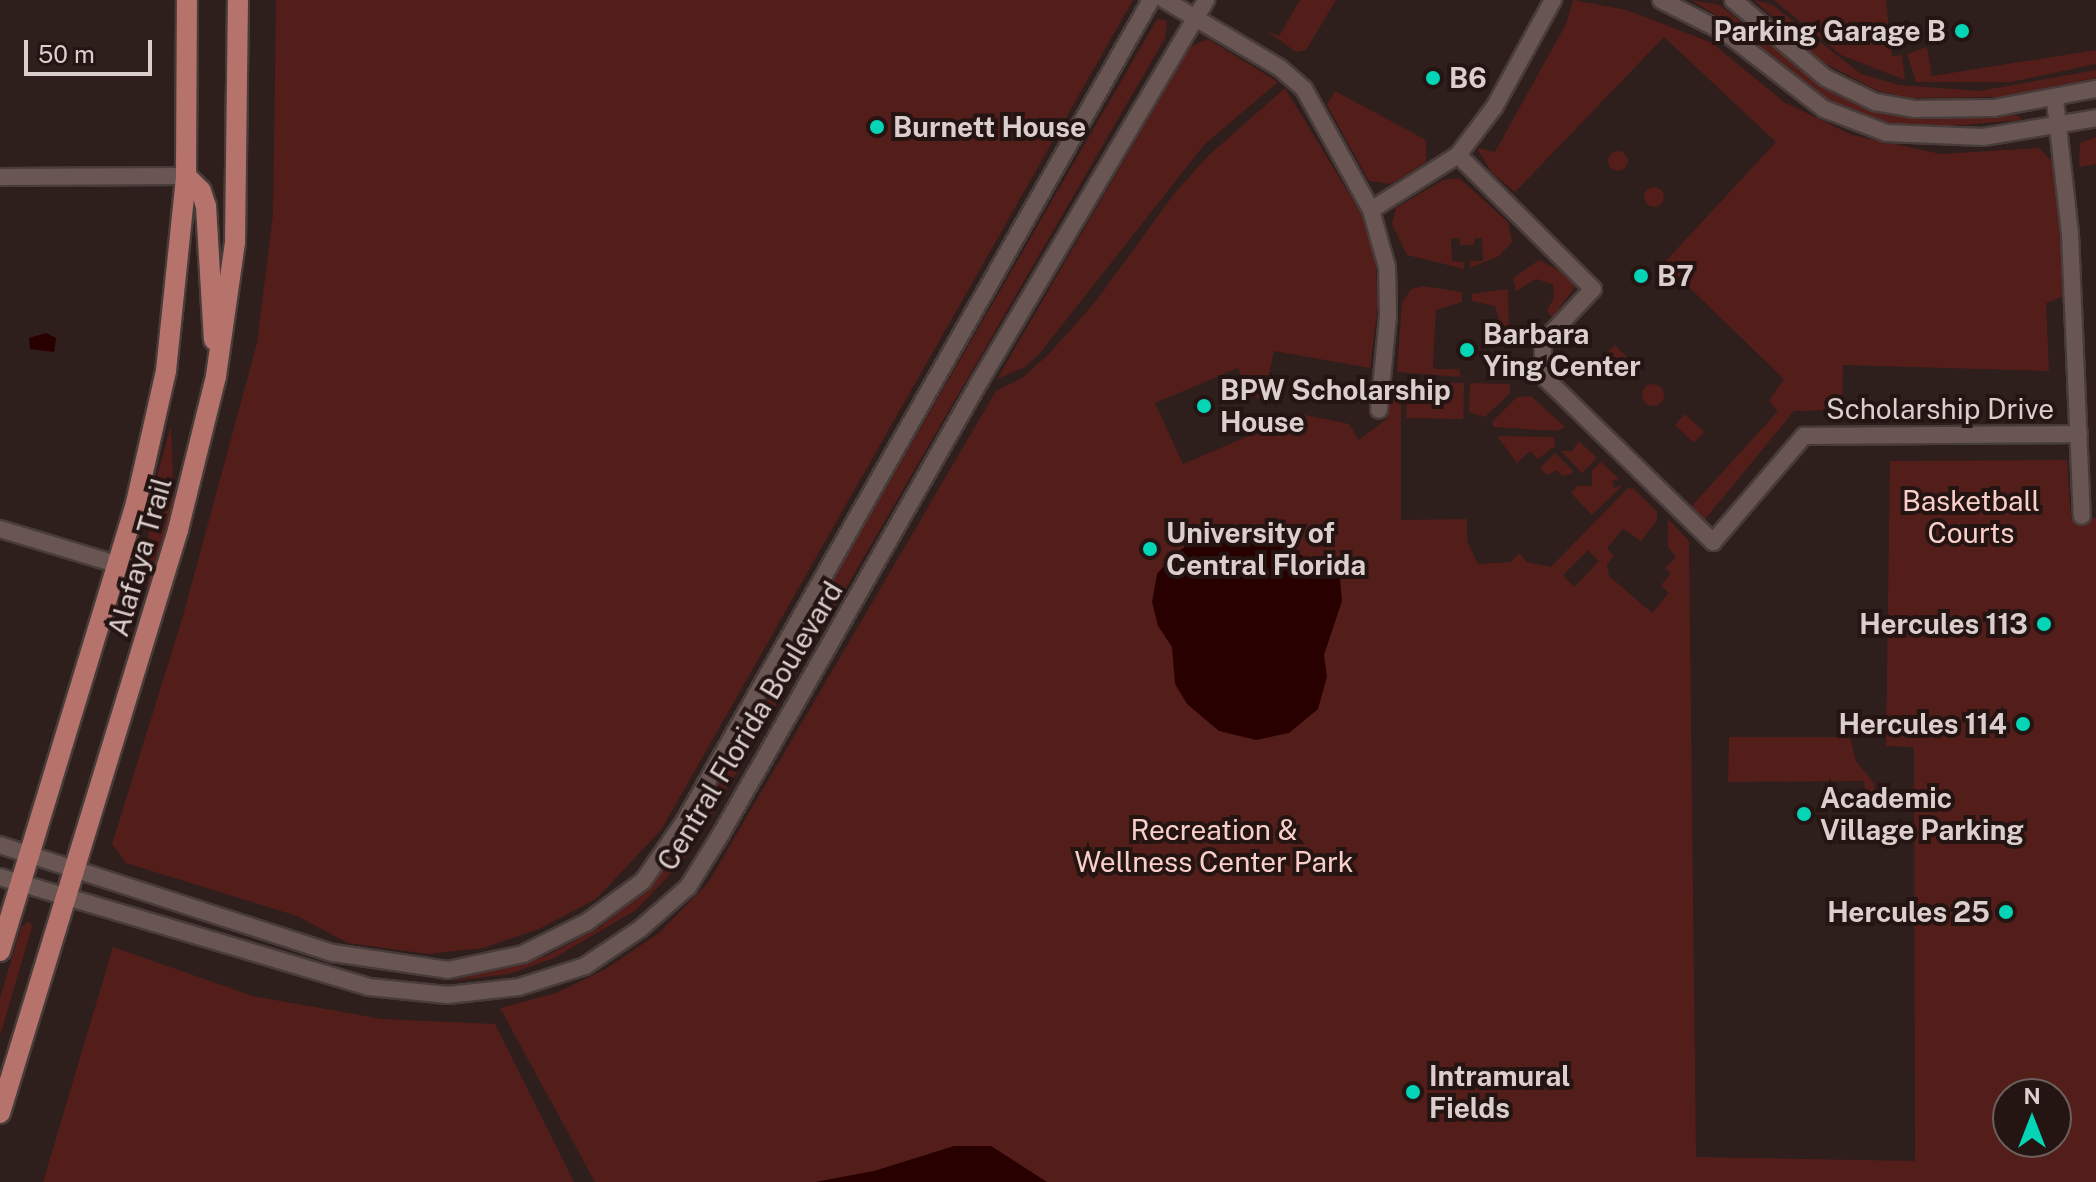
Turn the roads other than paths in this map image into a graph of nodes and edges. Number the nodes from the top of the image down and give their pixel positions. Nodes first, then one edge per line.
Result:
1 (187, 0) edge
2 (238, 0) edge
3 (1151, 0) edge
4 (1165, 0) edge
5 (1206, 0) edge
6 (1553, 0) edge
7 (1661, 0) edge
8 (1733, 0) edge
9 (1195, 19) junction
10 (2096, 89) edge
11 (2055, 100) junction
12 (2096, 118) edge
13 (2060, 127) junction
14 (1458, 155) junction
15 (186, 176) junction
16 (0, 177) edge
17 (1371, 210) junction
18 (216, 376) junction
19 (1379, 410) dead end
20 (2079, 434) junction
21 (2082, 516) dead end
22 (0, 529) edge
23 (119, 565) junction
24 (0, 845) edge
25 (29, 856) junction
26 (74, 872) junction
27 (0, 877) edge
28 (21, 883) junction
29 (67, 896) junction
30 (0, 951) edge
31 (0, 1113) edge

1 - 15 main road, Alafaya Trail
2 - 18 main road, Alafaya Trail
3 - 26 street, Central Florida Boulevard
4 - 9 street
5 - 9 street, Central Florida Boulevard
6 - 14 street
7 - 13 street
8 - 11 street
9 - 17 street
9 - 29 street, Central Florida Boulevard
10 - 11 street
11 - 13 street
12 - 13 street
13 - 20 street
14 - 17 street
14 - 20 street, Scholarship Drive
15 - 16 street
15 - 18 main road
15 - 23 main road, Alafaya Trail
17 - 19 street
18 - 26 main road, Alafaya Trail
20 - 21 street
22 - 23 street
23 - 25 main road, Alafaya Trail
24 - 25 street, Central Florida Boulevard
25 - 26 street, Central Florida Boulevard
25 - 28 main road, Alafaya Trail
26 - 29 main road, Alafaya Trail
27 - 28 street, Central Florida Boulevard
28 - 29 street, Central Florida Boulevard
28 - 30 main road, Alafaya Trail
29 - 31 main road, Alafaya Trail

